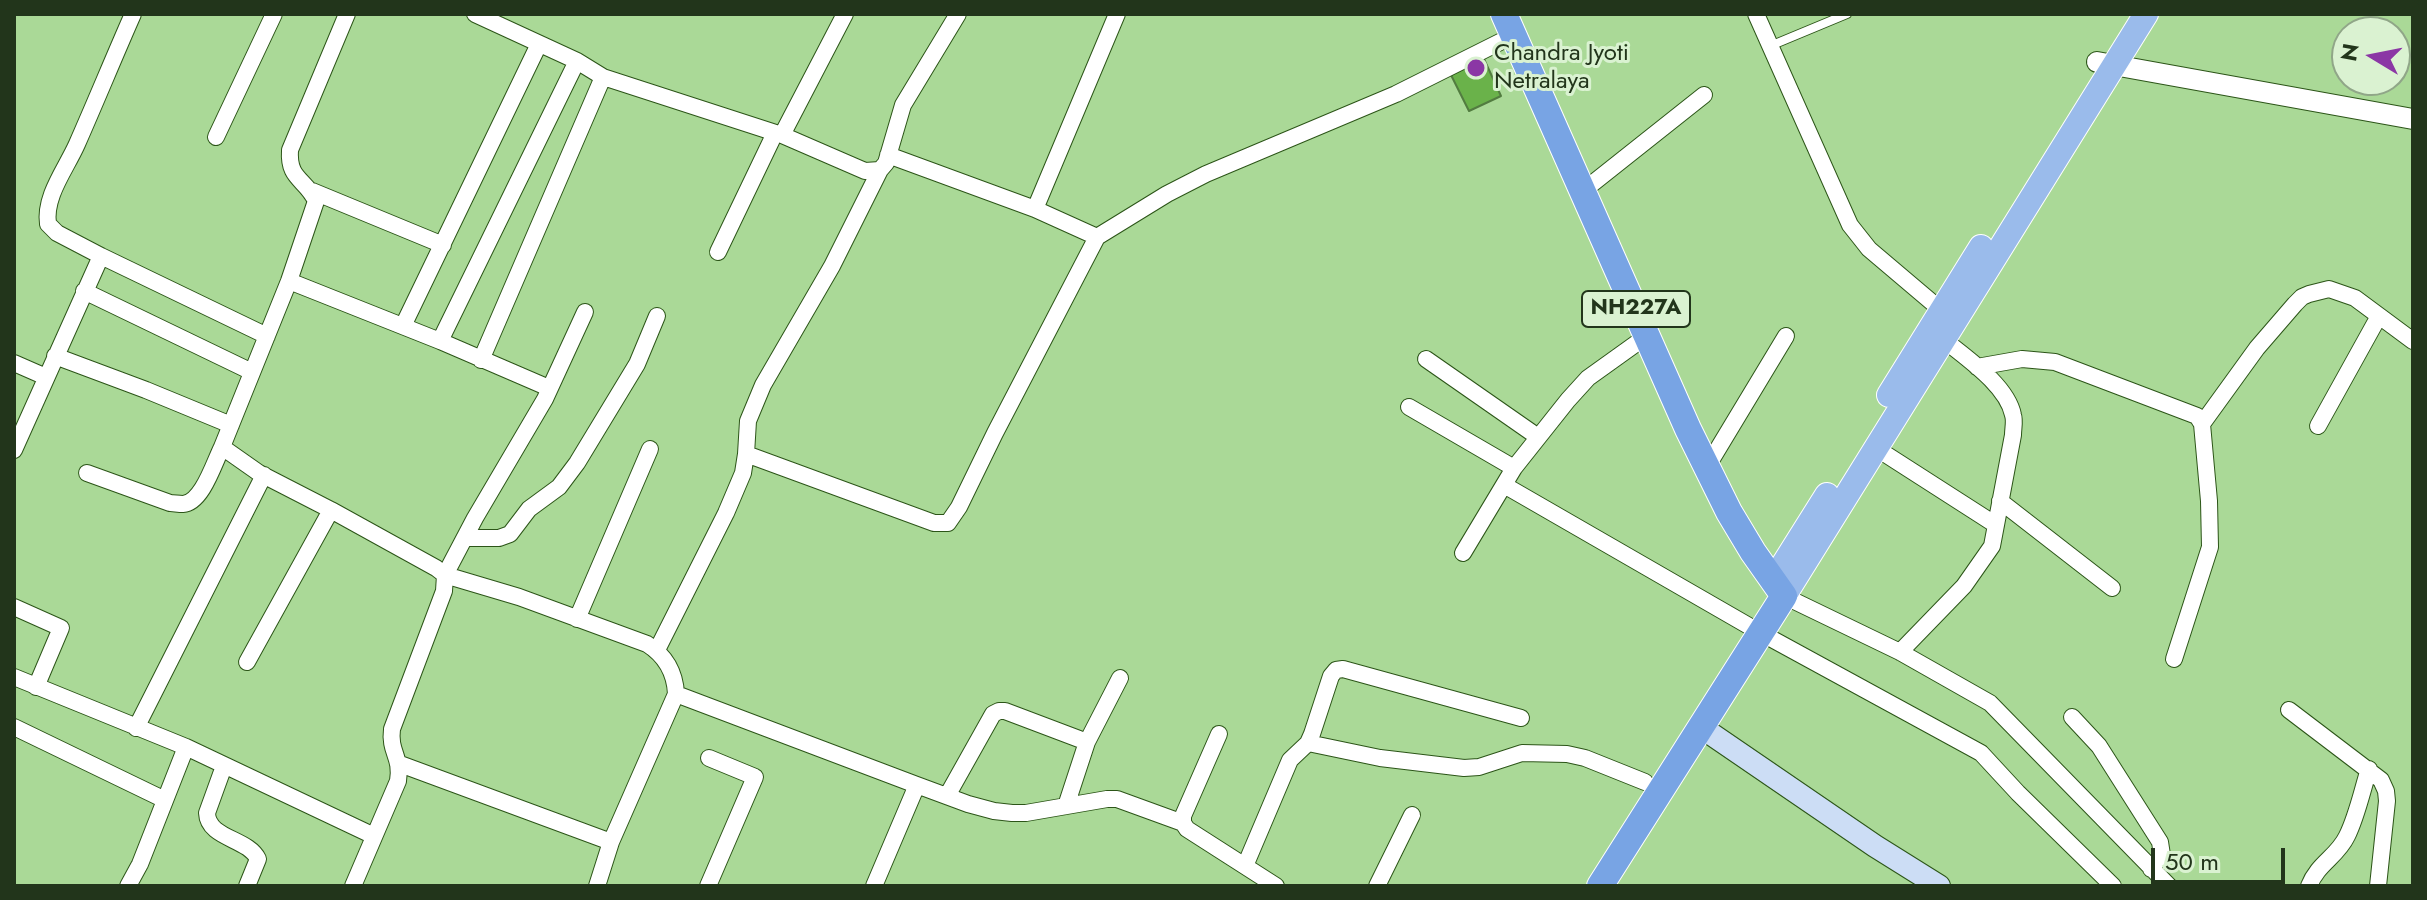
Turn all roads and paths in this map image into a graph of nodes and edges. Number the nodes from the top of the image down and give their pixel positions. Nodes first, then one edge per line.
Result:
1 (133, 14) edge
2 (274, 14) edge
3 (347, 14) edge
4 (475, 14) edge
5 (845, 14) edge
6 (958, 14) edge
7 (1117, 14) edge
8 (1756, 14) edge
9 (1847, 14) edge
10 (2127, 14) edge
11 (2146, 14) edge
12 (493, 18) edge
13 (1509, 24) edge
14 (539, 44) junction
15 (1770, 46) junction
16 (577, 61) junction
17 (2105, 64) junction
18 (603, 77) junction
19 (1704, 95) dead end
20 (2413, 119) edge
21 (778, 134) junction
22 (216, 137) dead end
23 (884, 163) junction
24 (312, 191) junction
25 (1583, 191) junction
26 (1035, 209) junction
27 (1097, 237) junction
28 (443, 245) junction
29 (718, 252) dead end
30 (101, 256) junction
31 (289, 281) junction
32 (84, 291) junction
33 (1941, 310) junction
34 (585, 312) dead end
35 (657, 316) dead end
36 (2379, 316) junction
37 (403, 326) junction
38 (1648, 335) junction
39 (267, 336) junction
40 (1786, 336) dead end
41 (1943, 339) junction
42 (440, 341) junction
43 (2413, 341) edge
44 (55, 356) junction
45 (1426, 359) dead end
46 (481, 360) junction
47 (14, 363) edge
48 (1977, 367) junction
49 (252, 372) junction
50 (46, 377) junction
51 (549, 388) junction
52 (1409, 407) dead end
53 (2202, 424) junction
54 (231, 425) junction
55 (2318, 426) dead end
56 (1538, 437) junction
57 (222, 447) junction
58 (1876, 448) junction
59 (650, 449) dead end
60 (14, 450) edge
61 (746, 454) junction
62 (1707, 467) junction
63 (1514, 468) junction
64 (87, 473) dead end
65 (264, 475) junction
66 (1504, 485) junction
67 (2000, 501) junction
68 (331, 510) junction
69 (1996, 525) junction
70 (465, 538) junction
71 (1463, 553) dead end
72 (445, 575) junction
73 (1779, 588) junction
74 (2112, 588) dead end
75 (14, 607) edge
76 (577, 619) junction
77 (1754, 629) junction
78 (657, 650) junction
79 (1900, 652) junction
80 (2174, 659) dead end
81 (247, 662) dead end
82 (14, 677) edge
83 (1120, 678) dead end
84 (36, 687) junction
85 (676, 694) junction
86 (2289, 710) dead end
87 (2072, 717) dead end
88 (1521, 718) dead end
89 (14, 727) edge
90 (1701, 727) junction
91 (136, 728) junction
92 (1219, 734) dead end
93 (1087, 742) junction
94 (1308, 743) junction
95 (186, 747) junction
96 (709, 758) dead end
97 (400, 764) junction
98 (224, 766) junction
99 (2369, 769) junction
100 (1645, 782) junction
101 (914, 784) junction
102 (947, 796) junction
103 (165, 800) junction
104 (1066, 806) junction
105 (1412, 815) dead end
106 (1183, 823) junction
107 (374, 836) junction
108 (611, 842) junction
109 (1245, 866) junction
110 (2151, 876) edge
111 (128, 886) edge
112 (247, 886) edge
113 (353, 886) edge
114 (597, 886) edge
115 (708, 886) edge
116 (874, 886) edge
117 (1276, 886) edge
118 (1377, 886) edge
119 (1579, 886) edge
120 (1600, 886) edge
121 (1939, 886) edge
122 (2113, 886) edge
123 (2169, 886) edge
124 (2309, 886) edge
125 (2378, 886) edge

1 - 30 street
2 - 22 street
3 - 24 street
4 - 12 street
5 - 21 street
6 - 23 street
7 - 26 street
8 - 15 street
9 - 15 lane
10 - 17 main road
11 - 17 main road
12 - 14 street
13 - 25 highway, NH227A
13 - 27 street
14 - 16 street
14 - 28 street
15 - 33 street
16 - 18 street
16 - 42 street
17 - 20 street
17 - 33 main road
17 - 41 main road
18 - 21 street
18 - 46 street
19 - 25 street
21 - 23 street
21 - 29 street
23 - 26 street
23 - 61 street
24 - 28 street
24 - 31 street
25 - 38 highway, NH227A
26 - 27 street
27 - 61 street
28 - 37 street
30 - 32 street
30 - 39 street
31 - 37 street
31 - 39 street
32 - 44 street
32 - 49 street
33 - 73 main road
34 - 51 street
35 - 70 street
36 - 43 street
36 - 53 street
36 - 55 street
37 - 42 street
38 - 56 street
38 - 62 highway, NH227A
39 - 49 street
40 - 62 street
41 - 48 street
41 - 58 main road
42 - 46 street
44 - 50 street
44 - 54 street
45 - 56 street
46 - 51 street
47 - 50 street
48 - 53 street
48 - 67 street
49 - 54 street
50 - 60 street
51 - 70 street
52 - 63 street
53 - 80 street
54 - 57 street
56 - 63 street
57 - 64 street
57 - 65 street
58 - 69 street
58 - 73 main road
59 - 76 street
61 - 78 street
62 - 73 highway, NH227A
63 - 66 street
65 - 68 street
65 - 91 street
66 - 71 street
66 - 77 street
67 - 69 street
67 - 74 street
68 - 72 street
68 - 81 street
69 - 79 street
70 - 72 street
72 - 76 street
72 - 97 street
73 - 77 highway
73 - 79 street
75 - 84 street
76 - 78 street
77 - 90 highway
77 - 100 highway
77 - 122 street
78 - 85 street
79 - 110 street
82 - 84 street
83 - 93 street
84 - 91 street
85 - 101 street
85 - 108 street
86 - 99 street
87 - 110 street
88 - 94 street
89 - 103 street
90 - 120 highway
90 - 121 main road
91 - 95 street
92 - 106 street
93 - 102 street
93 - 104 street
94 - 100 street
94 - 109 street
95 - 98 street
95 - 103 street
96 - 115 street
97 - 107 street
97 - 108 street
98 - 107 street
98 - 112 street
99 - 124 street
99 - 125 street
100 - 119 highway
101 - 102 street
101 - 116 street
102 - 104 street
103 - 111 street
104 - 106 street
105 - 118 street
106 - 109 street
107 - 113 street
108 - 114 street
109 - 117 street
110 - 123 street

